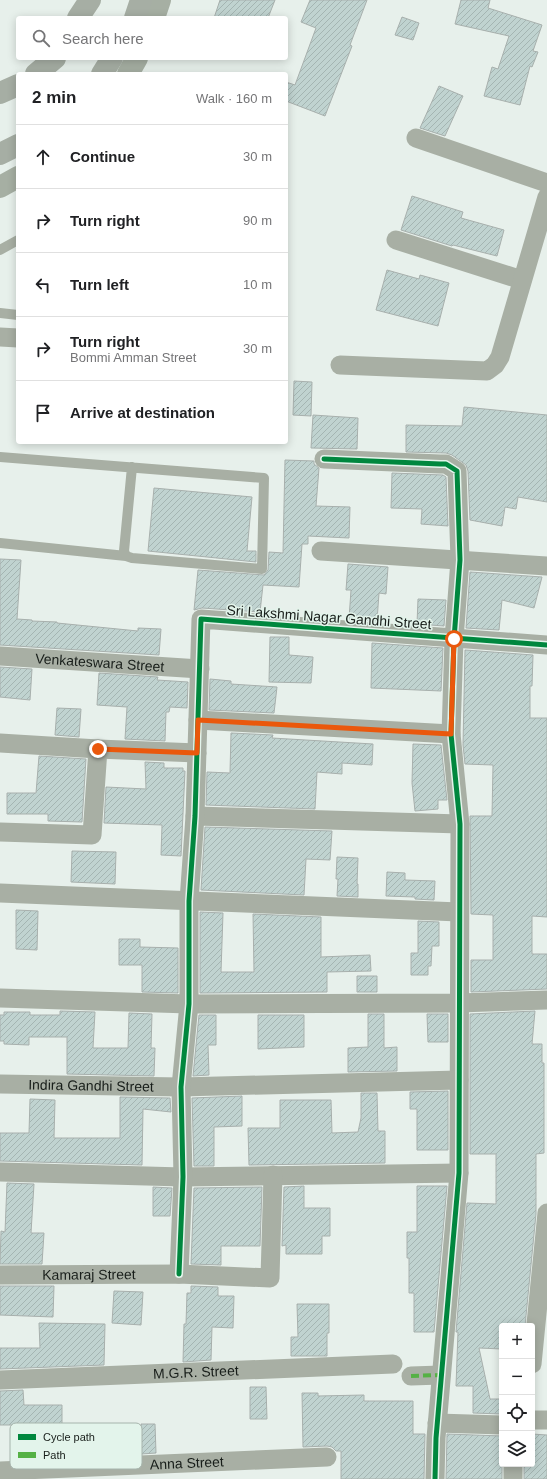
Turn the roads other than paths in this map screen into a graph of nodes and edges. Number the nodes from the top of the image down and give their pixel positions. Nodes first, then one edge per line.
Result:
1 (141, 0) edge
2 (160, 0) edge
3 (136, 16) edge
4 (155, 16) edge
5 (53, 60) edge
6 (111, 60) edge
7 (136, 60) edge
8 (38, 72) edge
9 (103, 72) edge
10 (129, 72) edge
11 (16, 86) edge
12 (0, 93) edge
13 (416, 138) dead end
14 (16, 146) edge
15 (0, 154) edge
16 (16, 178) edge
17 (547, 183) edge
18 (0, 187) edge
19 (547, 197) edge
20 (396, 240) dead end
21 (16, 241) edge
22 (0, 250) edge
23 (522, 280) junction
24 (0, 313) edge
25 (16, 315) edge
26 (0, 337) edge
27 (16, 338) edge
28 (340, 365) dead end
29 (0, 456) edge
30 (324, 459) dead end
31 (132, 467) junction
32 (0, 543) edge
33 (321, 551) dead end
34 (126, 556) junction
35 (460, 560) junction
36 (547, 566) edge
37 (454, 639) junction
38 (547, 645) edge
39 (0, 656) edge
40 (200, 669) junction
41 (198, 720) junction
42 (451, 734) junction
43 (0, 743) edge
44 (98, 749) junction
45 (197, 753) junction
46 (195, 816) junction
47 (460, 824) junction
48 (0, 832) edge
49 (0, 893) edge
50 (189, 901) junction
51 (459, 912) junction
52 (0, 998) edge
53 (547, 1000) edge
54 (459, 1003) junction
55 (189, 1004) junction
56 (459, 1080) junction
57 (0, 1084) edge
58 (181, 1087) junction
59 (0, 1172) edge
60 (459, 1173) junction
61 (273, 1175) junction
62 (183, 1177) junction
63 (547, 1212) edge
64 (179, 1274) junction
65 (0, 1275) edge
66 (532, 1359) edge
67 (393, 1364) dead end
68 (442, 1375) junction
69 (411, 1376) dead end
70 (0, 1380) edge
71 (535, 1420) edge
72 (547, 1420) edge
73 (437, 1423) junction
74 (499, 1425) edge
75 (327, 1457) dead end
76 (142, 1465) edge
77 (513, 1467) edge
78 (47, 1469) edge
79 (0, 1471) edge
80 (435, 1479) edge
81 (513, 1479) edge

1 - 3 highway
2 - 4 street
5 - 8 highway
6 - 9 highway
7 - 10 street
11 - 12 highway
13 - 17 street
14 - 15 highway
16 - 18 street
19 - 23 street
20 - 23 street
21 - 22 lane
23 - 28 street
24 - 25 lane
26 - 27 street
29 - 31 lane
30 - 35 street
31 - 34 lane
31 - 34 lane
32 - 34 lane
33 - 35 street
35 - 36 street
35 - 37 street
37 - 38 street, Sri Lakshmi Nagar Gandhi Street
37 - 40 street, Sri Lakshmi Nagar Gandhi Street
37 - 42 street
39 - 40 street, Venkateswara Street
40 - 41 street
41 - 42 street
41 - 45 street
42 - 47 street
43 - 44 street
44 - 45 street
44 - 48 street
45 - 46 street
46 - 47 street
46 - 50 street
47 - 51 street
49 - 50 street
50 - 51 street
50 - 55 street
51 - 54 street
52 - 55 street
53 - 54 street
54 - 55 street
54 - 56 street
55 - 58 street
56 - 58 street, Indira Gandhi Street
56 - 60 street
57 - 58 street, Indira Gandhi Street
58 - 62 street
59 - 62 street
60 - 61 street
60 - 68 street
61 - 62 street
61 - 64 street, Kamaraj Street
62 - 64 street
63 - 66 street
64 - 65 street, Kamaraj Street
67 - 70 street, M.G.R. Street
68 - 69 street
68 - 73 street
71 - 72 street
73 - 74 street
73 - 80 street
75 - 76 street, Anna Street
77 - 81 street
78 - 79 street, Anna Street

